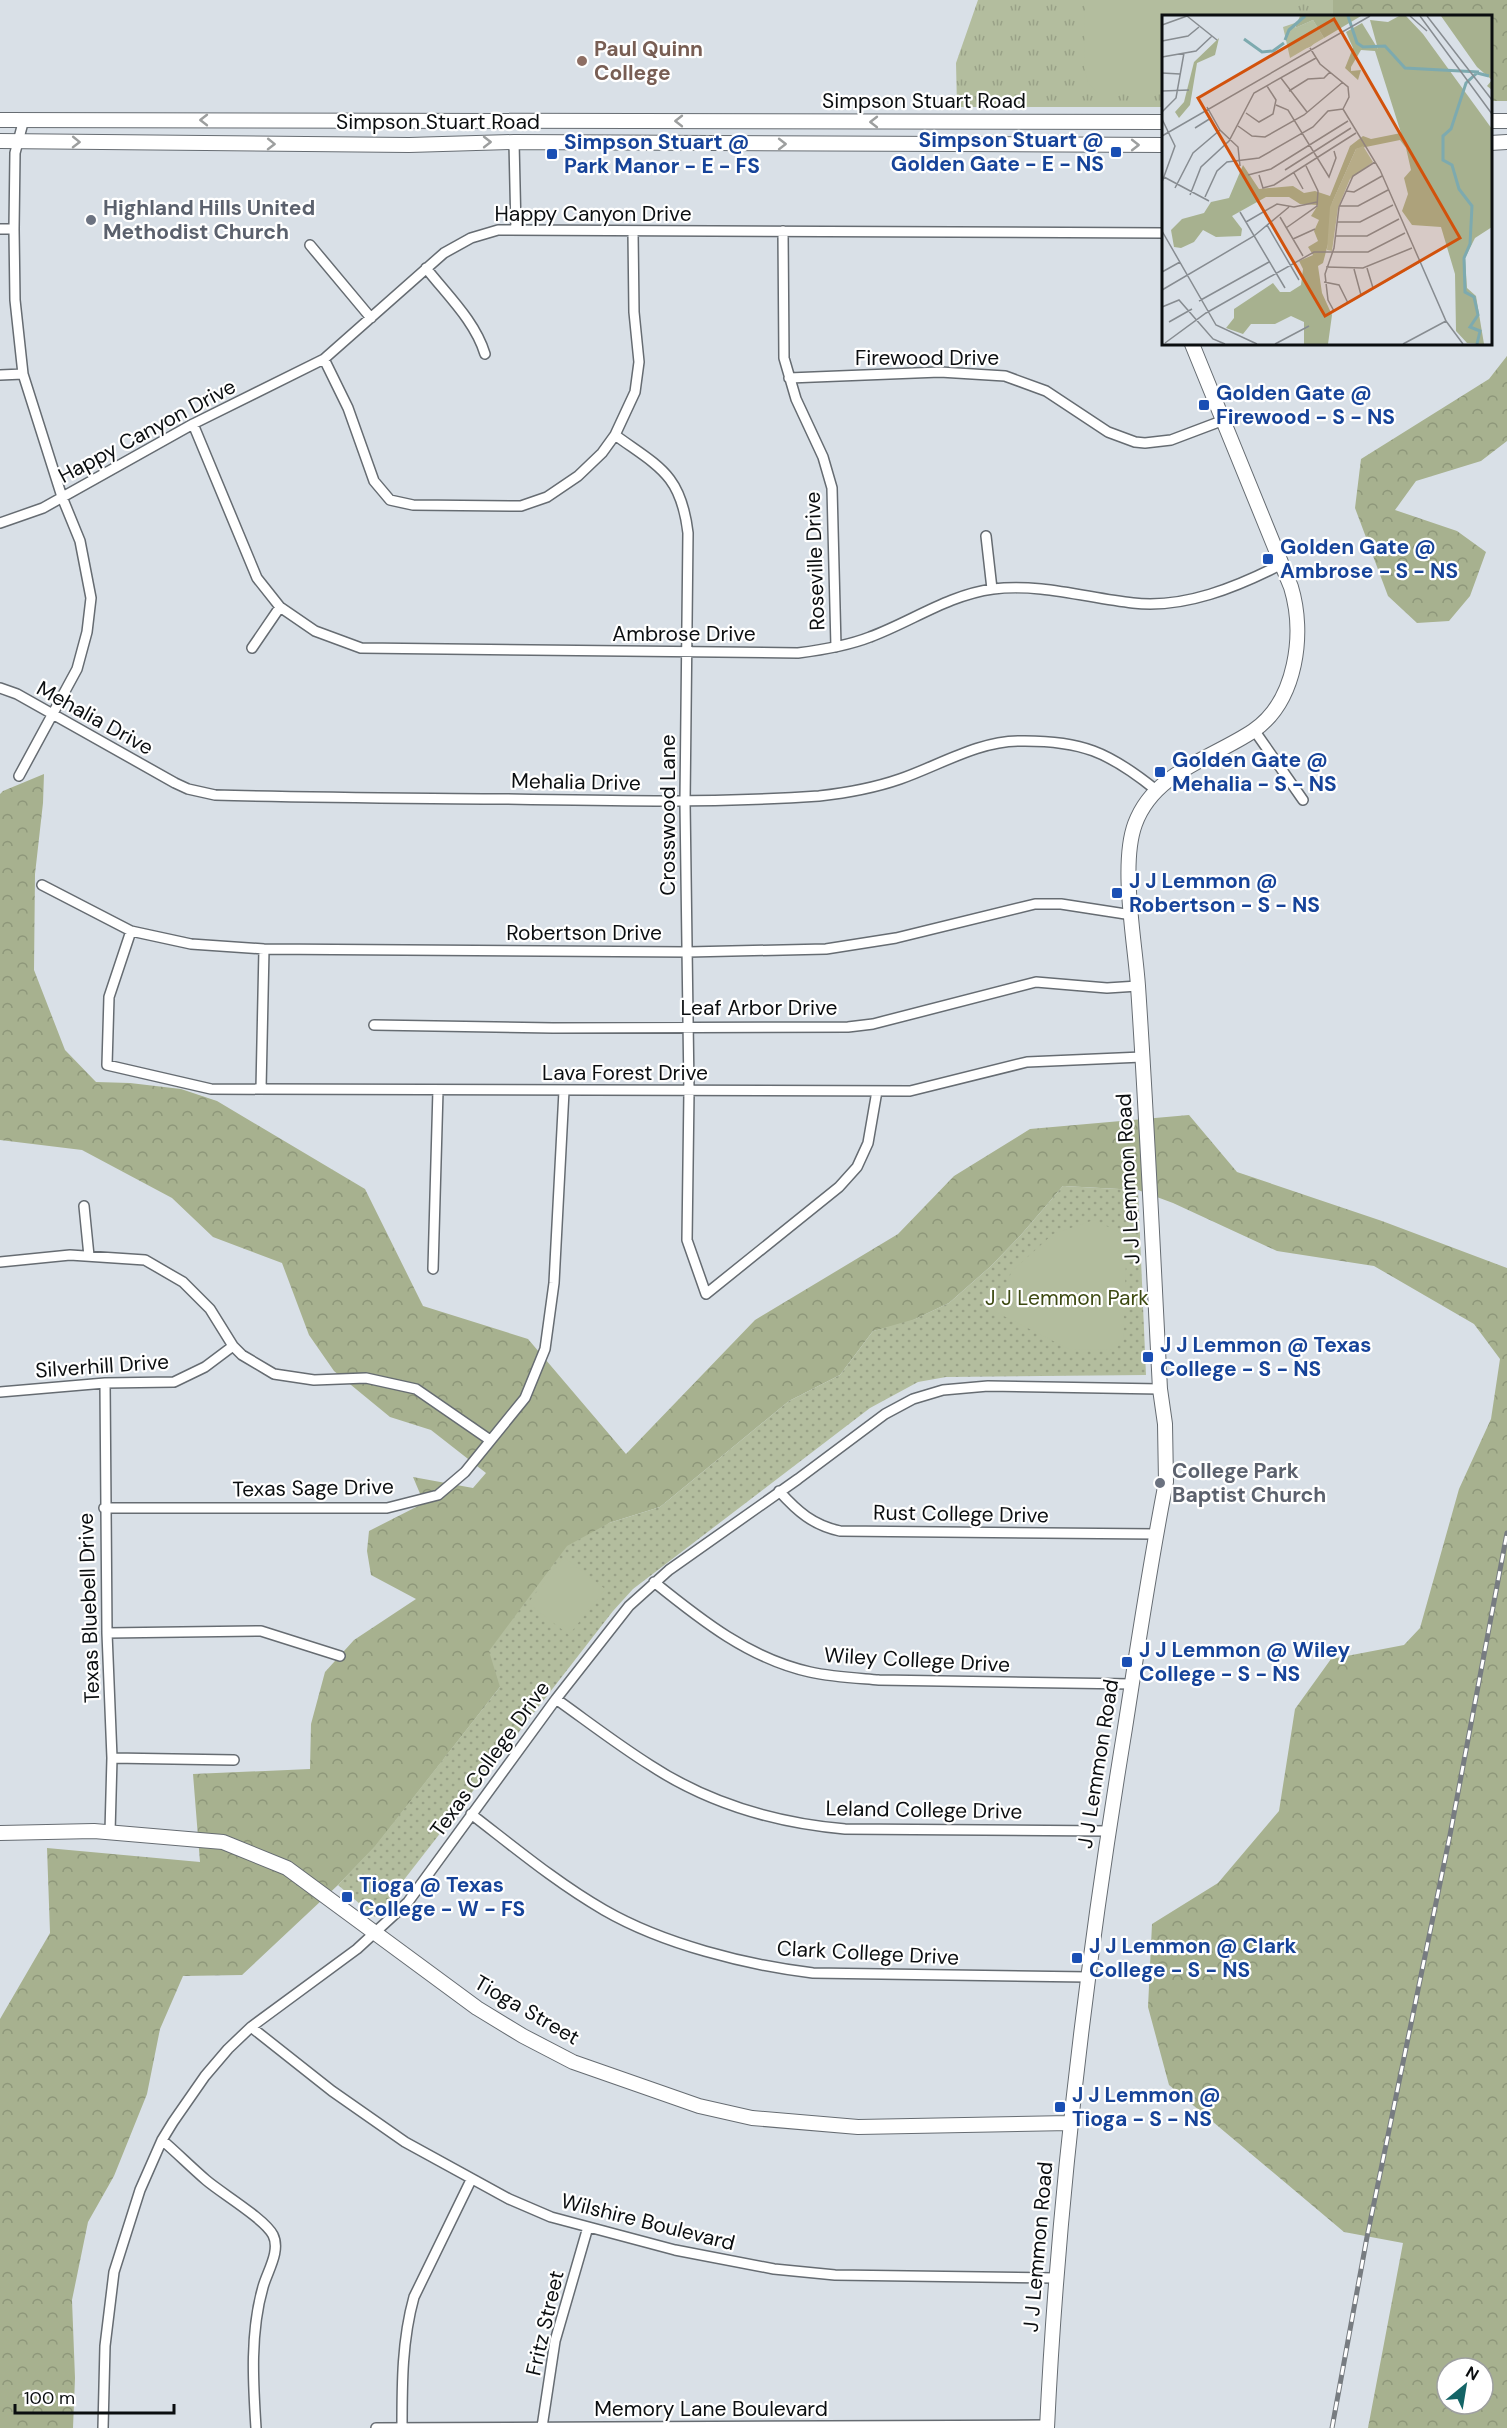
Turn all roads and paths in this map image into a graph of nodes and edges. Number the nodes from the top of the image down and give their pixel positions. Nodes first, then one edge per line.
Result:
1 (24, 119) junction
2 (0, 120) edge
3 (514, 120) junction
4 (948, 122) junction
5 (1162, 122) edge
6 (0, 141) edge
7 (18, 141) junction
8 (514, 142) junction
9 (1162, 145) edge
10 (950, 146) junction
11 (0, 229) edge
12 (14, 229) junction
13 (516, 230) junction
14 (783, 231) junction
15 (633, 232) junction
16 (1162, 233) edge
17 (310, 245) dead end
18 (426, 268) junction
19 (371, 318) junction
20 (1192, 345) edge
21 (485, 354) dead end
22 (324, 359) junction
23 (23, 374) junction
24 (0, 375) edge
25 (789, 378) junction
26 (1224, 420) junction
27 (193, 424) junction
28 (615, 435) junction
29 (62, 497) junction
30 (0, 523) edge
31 (986, 536) dead end
32 (1282, 564) junction
33 (992, 589) junction
34 (280, 607) junction
35 (836, 647) junction
36 (252, 648) dead end
37 (687, 653) junction
38 (0, 688) edge
39 (54, 716) junction
40 (1254, 730) junction
41 (19, 776) dead end
42 (1156, 790) junction
43 (1303, 800) dead end
44 (685, 802) junction
45 (42, 885) dead end
46 (1132, 915) junction
47 (131, 931) junction
48 (264, 949) junction
49 (688, 952) junction
50 (1138, 986) junction
51 (374, 1025) dead end
52 (686, 1026) junction
53 (1142, 1057) junction
54 (261, 1089) junction
55 (438, 1090) junction
56 (564, 1090) junction
57 (689, 1091) junction
58 (877, 1091) junction
59 (84, 1206) dead end
60 (89, 1256) junction
61 (0, 1262) edge
62 (433, 1269) dead end
63 (233, 1346) junction
64 (105, 1383) junction
65 (1160, 1389) junction
66 (0, 1392) edge
67 (490, 1440) junction
68 (779, 1491) junction
69 (104, 1508) junction
70 (1155, 1534) junction
71 (654, 1582) junction
72 (107, 1633) junction
73 (340, 1656) dead end
74 (1132, 1684) junction
75 (556, 1699) junction
76 (112, 1758) junction
77 (234, 1760) dead end
78 (471, 1814) junction
79 (1108, 1831) junction
80 (110, 1832) junction
81 (0, 1833) edge
82 (376, 1932) junction
83 (1088, 1977) junction
84 (251, 2027) junction
85 (1070, 2123) junction
86 (162, 2140) junction
87 (471, 2180) junction
88 (588, 2227) junction
89 (1055, 2278) junction
90 (542, 2427) edge
91 (1047, 2427) edge
92 (103, 2428) edge
93 (256, 2428) edge
94 (376, 2428) edge
95 (402, 2428) edge

1 - 2 street, Simpson Stuart Road
3 -> 1 street, Simpson Stuart Road
1 - 7 street
4 -> 3 street, Simpson Stuart Road
3 - 8 street
4 - 5 street, Simpson Stuart Road
4 - 10 street
6 - 7 street, Simpson Stuart Road
7 -> 8 street, Simpson Stuart Road
7 - 12 street
8 -> 10 street, Simpson Stuart Road
8 - 13 street
10 -> 9 street, Simpson Stuart Road
11 - 12 street
12 - 23 street
13 - 15 street, Happy Canyon Drive
13 - 18 street, Happy Canyon Drive
14 - 15 street, Happy Canyon Drive
14 - 16 street, Happy Canyon Drive
14 - 25 street, Roseville Drive
15 - 28 street
17 - 19 street
18 - 19 street, Happy Canyon Drive
18 - 21 street
19 - 22 street, Happy Canyon Drive
20 - 26 street, J J Lemmon Road
22 - 27 street, Happy Canyon Drive
22 - 28 street
23 - 24 street
23 - 29 street
25 - 26 street, Firewood Drive
25 - 35 street, Roseville Drive
26 - 32 street, J J Lemmon Road
27 - 29 street, Happy Canyon Drive
27 - 34 street, Ambrose Drive
28 - 37 street, Crosswood Lane
29 - 30 street, Happy Canyon Drive
29 - 39 street
31 - 33 street
32 - 33 street, Ambrose Drive
32 - 40 street, J J Lemmon Road
33 - 35 street, Ambrose Drive
34 - 36 street
34 - 37 street, Ambrose Drive
35 - 37 street, Ambrose Drive
37 - 44 street, Crosswood Lane
38 - 39 street, Mehalia Drive
39 - 41 street
39 - 44 street, Mehalia Drive
40 - 42 street, J J Lemmon Road
40 - 43 street
42 - 44 street, Mehalia Drive
42 - 46 street, J J Lemmon Road
44 - 49 street, Crosswood Lane
45 - 47 street, Robertson Drive
46 - 49 street, Robertson Drive
46 - 50 street, J J Lemmon Road
47 - 48 street, Robertson Drive
47 - 54 street, Lava Forest Drive
48 - 49 street, Robertson Drive
48 - 54 street
49 - 52 street, Crosswood Lane
50 - 52 street, Leaf Arbor Drive
50 - 53 street, J J Lemmon Road
51 - 52 street, Leaf Arbor Drive
52 - 57 street, Crosswood Lane
53 - 58 street, Lava Forest Drive
53 - 65 street, J J Lemmon Road
54 - 55 street, Lava Forest Drive
55 - 56 street, Lava Forest Drive
55 - 62 street
56 - 57 street, Lava Forest Drive
56 - 67 street, Texas Sage Drive
57 - 58 street, Lava Forest Drive
57 - 58 street, Crosswood Lane
59 - 60 street
60 - 61 street
60 - 63 street
63 - 64 street, Silverhill Drive
63 - 67 street
64 - 66 street, Silverhill Drive
64 - 69 street, Texas Bluebell Drive
65 - 68 street, Texas College Drive
65 - 70 street, J J Lemmon Road
67 - 69 street, Texas Sage Drive
68 - 70 street, Rust College Drive
68 - 71 street, Texas College Drive
69 - 72 street, Texas Bluebell Drive
70 - 74 street, J J Lemmon Road
71 - 74 street, Wiley College Drive
71 - 75 street, Texas College Drive
72 - 73 street
72 - 76 street, Texas Bluebell Drive
74 - 79 street, J J Lemmon Road
75 - 78 street, Texas College Drive
75 - 79 street, Leland College Drive
76 - 77 street
76 - 80 street, Texas Bluebell Drive
78 - 82 street, Texas College Drive
78 - 83 street, Clark College Drive
79 - 83 street, J J Lemmon Road
80 - 81 street, Tioga Street
80 - 82 street, Tioga Street
82 - 84 street, Texas College Drive
82 - 85 street, Tioga Street
83 - 85 street, J J Lemmon Road
84 - 86 street, Texas College Drive
84 - 87 street, Wilshire Boulevard
85 - 89 street, J J Lemmon Road
86 - 92 street, Texas College Drive
86 - 93 street
87 - 88 street, Wilshire Boulevard
87 - 95 street
88 - 89 street, Wilshire Boulevard
88 - 90 street, Fritz Street
89 - 91 street, J J Lemmon Road
90 - 91 street, Memory Lane Boulevard
90 - 95 street, Memory Lane Boulevard
94 - 95 street, Memory Lane Boulevard

